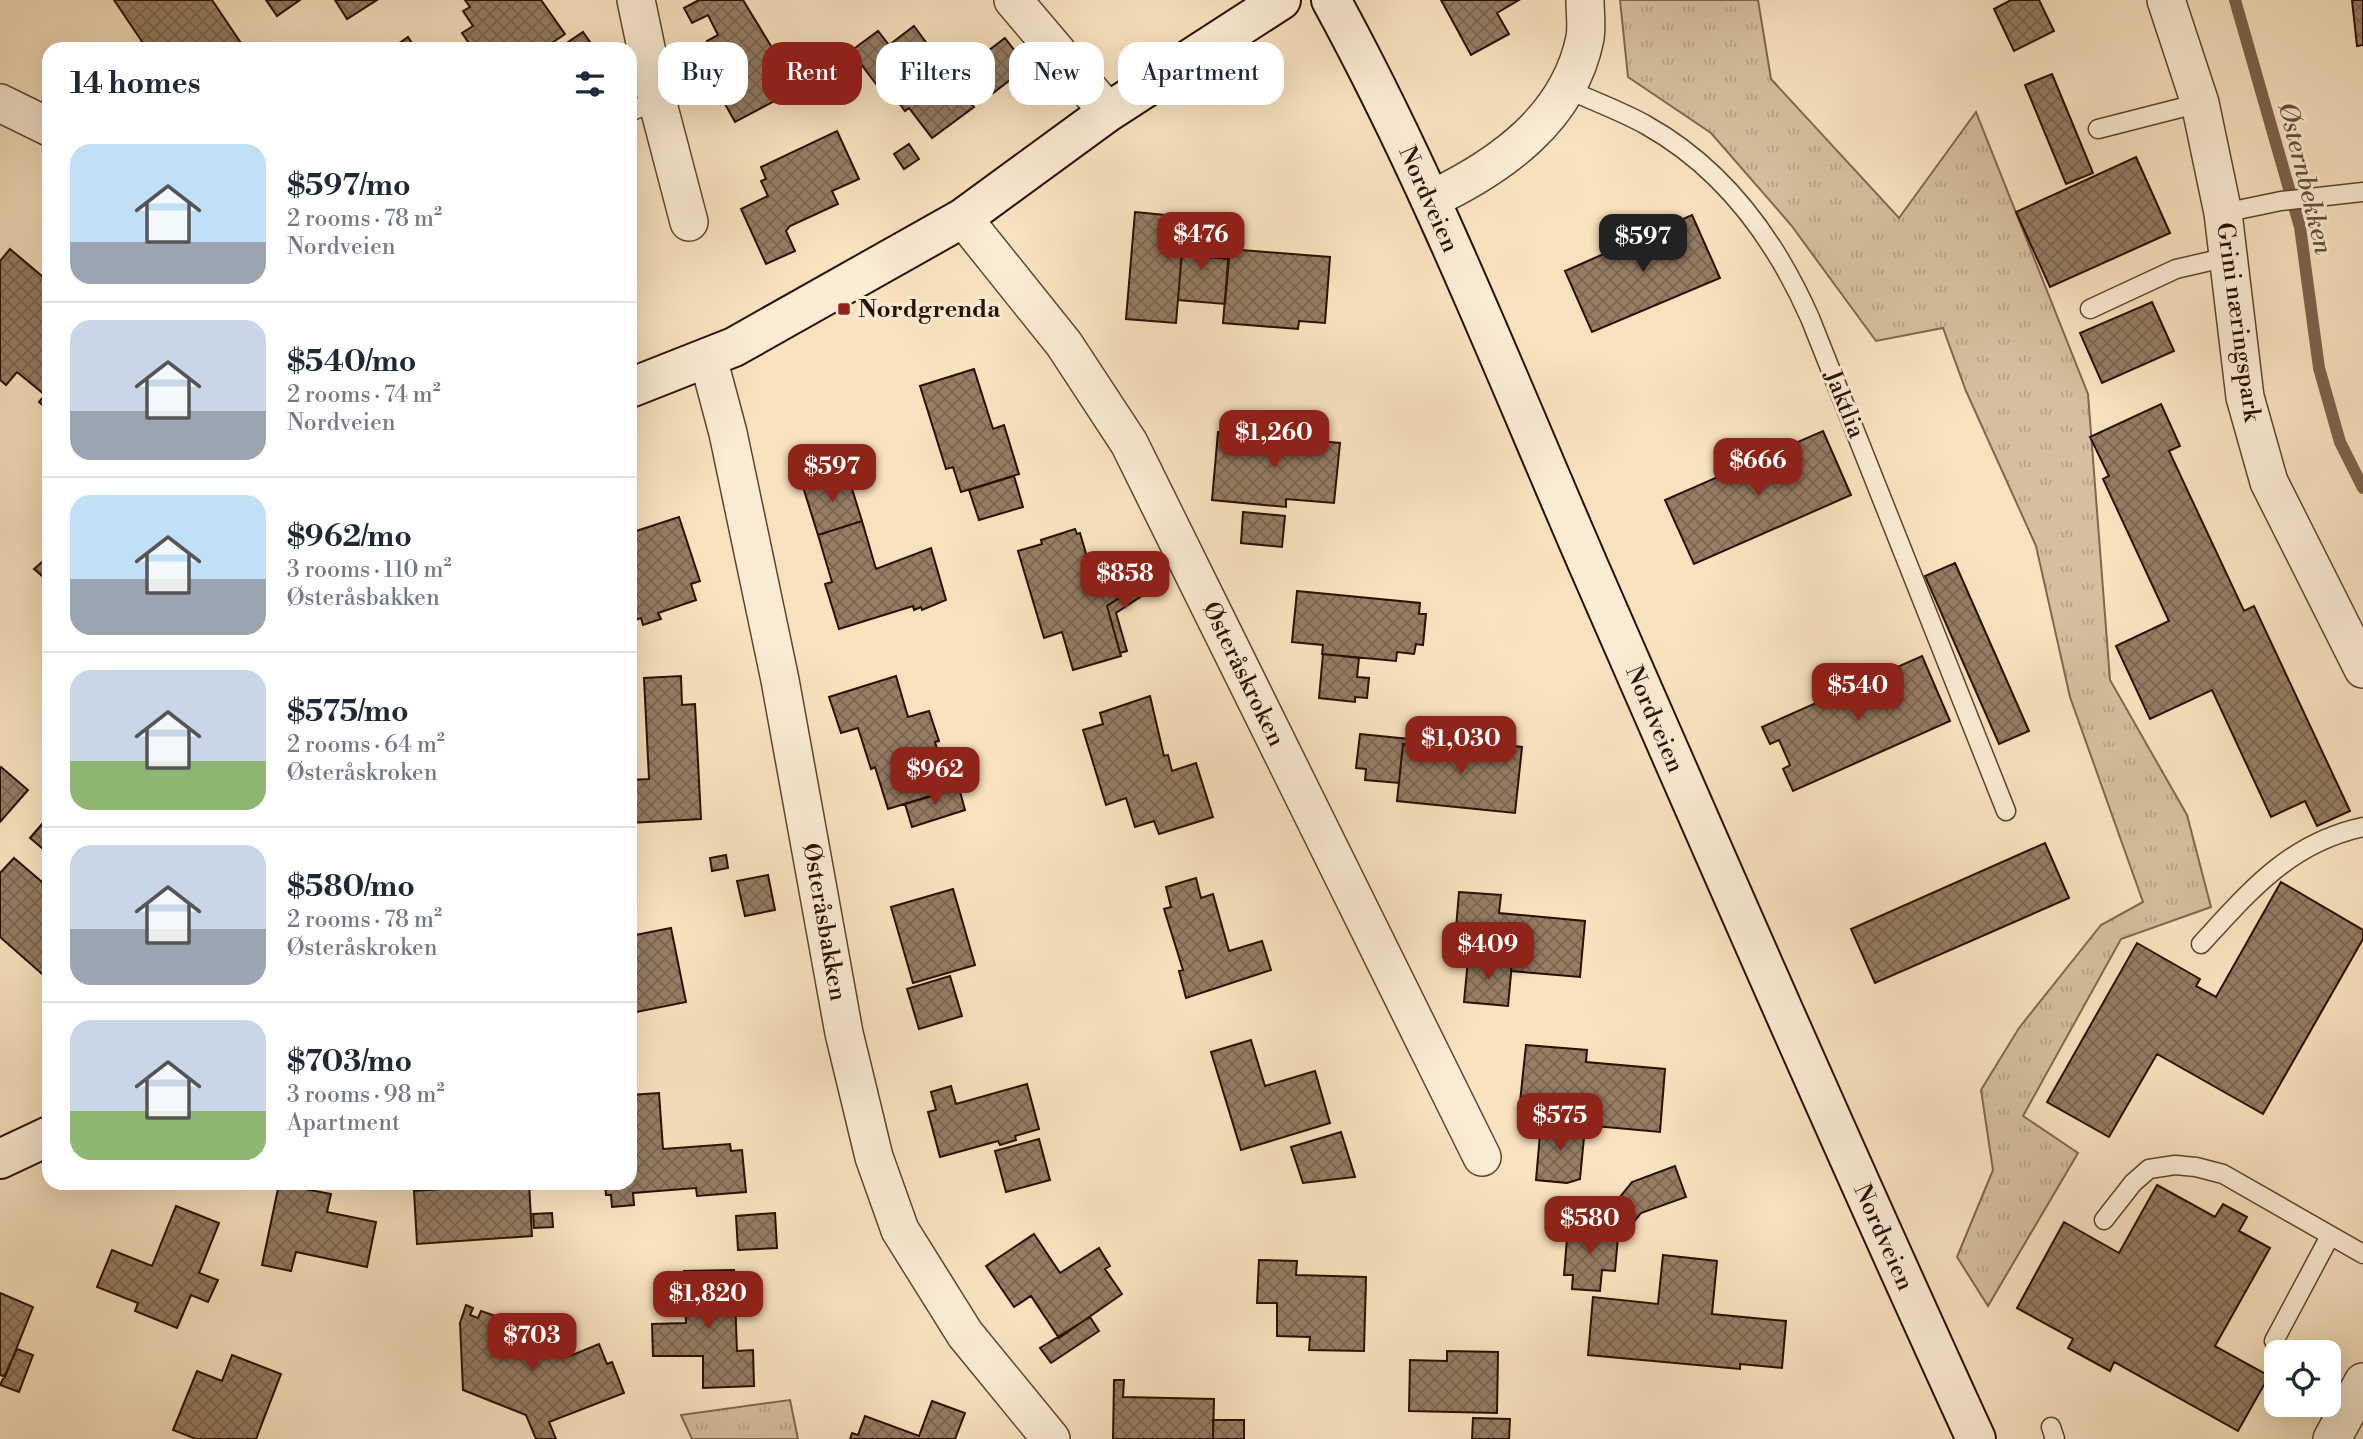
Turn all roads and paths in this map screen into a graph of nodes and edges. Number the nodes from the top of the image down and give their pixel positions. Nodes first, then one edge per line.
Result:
1 (636, 0) edge
2 (1013, 0) edge
3 (1281, 0) edge
4 (1331, 0) edge
5 (1584, 0) edge
6 (2166, 0) edge
7 (1567, 89) junction
8 (0, 103) edge
9 (2200, 103) junction
10 (644, 106) edge
11 (1108, 112) junction
12 (42, 124) edge
13 (2098, 129) dead end
14 (2363, 192) edge
15 (1432, 199) junction
16 (2223, 213) junction
17 (963, 218) junction
18 (689, 222) dead end
19 (2228, 257) junction
20 (2090, 309) dead end
21 (708, 358) junction
22 (637, 385) edge
23 (2363, 669) edge
24 (2006, 811) dead end
25 (2363, 827) edge
26 (2201, 944) dead end
27 (42, 1139) edge
28 (1482, 1157) dead end
29 (0, 1159) edge
30 (2104, 1220) dead end
31 (2330, 1236) junction
32 (2363, 1254) edge
33 (2275, 1340) edge
34 (2363, 1382) edge
35 (1051, 1439) edge
36 (1976, 1439) edge
37 (2332, 1439) edge

1 - 10 street
2 - 11 street
3 - 11 main road
4 - 15 main road, Nordveien
5 - 7 street
6 - 9 street, Grini næringspark
7 - 15 street
7 - 24 lane, Jaktlia
8 - 12 street
9 - 13 lane
9 - 16 street, Grini næringspark
10 - 18 street
11 - 17 main road
14 - 16 lane
15 - 36 main road, Nordveien
16 - 19 street, Grini næringspark
17 - 21 main road
17 - 28 street, Østeråskroken
19 - 20 lane
19 - 23 street, Grini næringspark
21 - 22 main road
21 - 35 street, Østeråsbakken
25 - 26 lane
27 - 29 main road
30 - 31 lane
31 - 32 lane
31 - 33 lane
34 - 37 street

